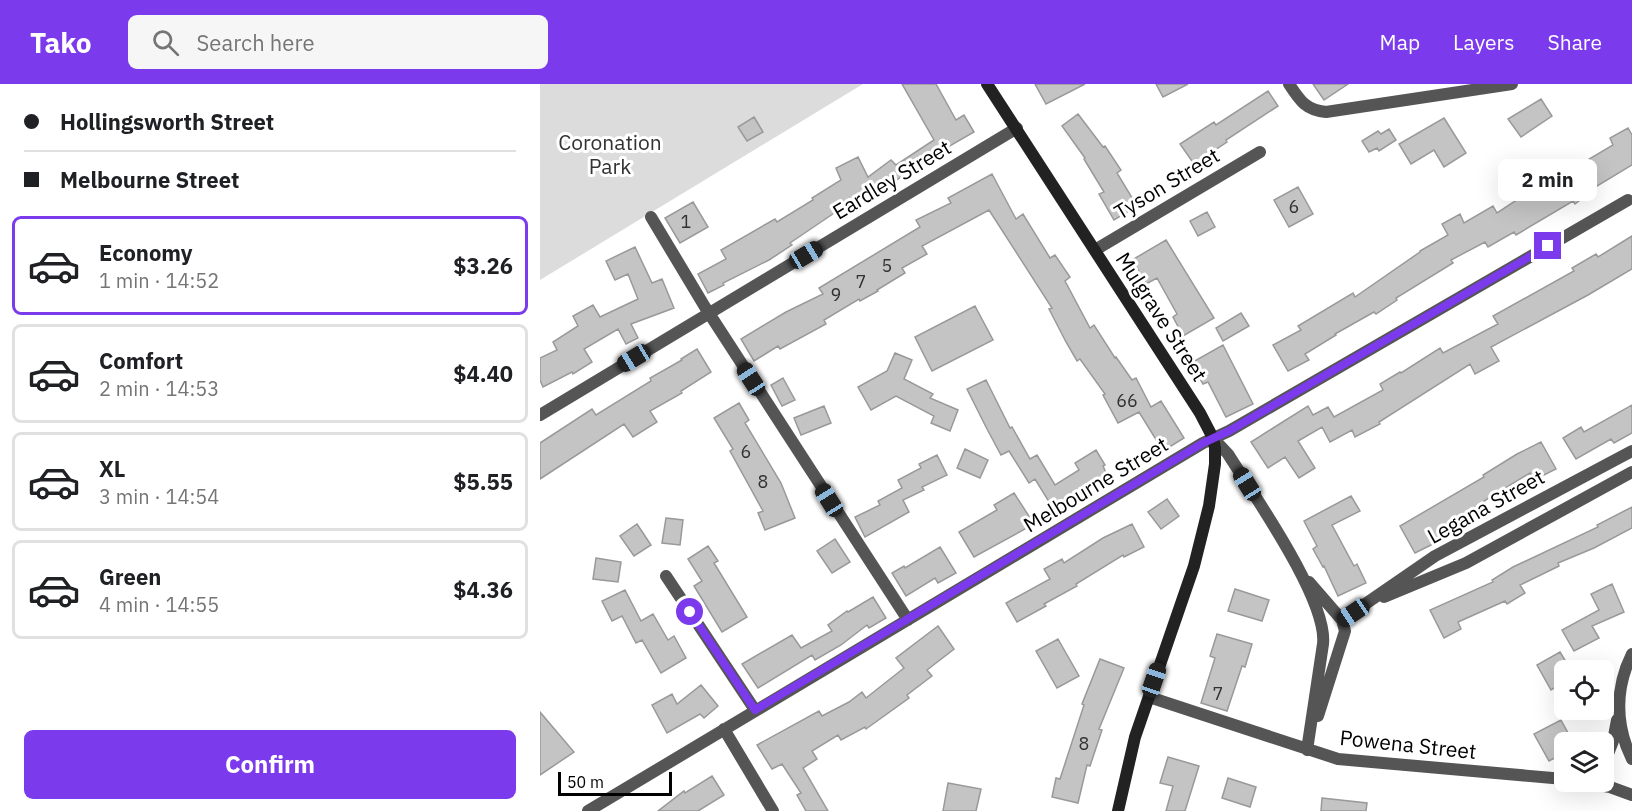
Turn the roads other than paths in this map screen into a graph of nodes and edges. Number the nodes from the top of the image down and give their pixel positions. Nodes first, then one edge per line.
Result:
1 (987, 84) edge
2 (1289, 84) edge
3 (1512, 84) edge
4 (1017, 128) junction
5 (1260, 152) dead end
6 (1628, 200) dead end
7 (651, 217) dead end
8 (1095, 250) junction
9 (709, 313) junction
10 (540, 415) edge
11 (1213, 438) junction
12 (1632, 451) edge
13 (1632, 472) edge
14 (1300, 572) junction
15 (666, 576) dead end
16 (1363, 606) junction
17 (908, 620) junction
18 (1342, 620) junction
19 (1632, 654) edge
20 (1149, 697) junction
21 (1618, 705) junction
22 (755, 710) junction
23 (723, 729) junction
24 (1614, 734) edge
25 (1306, 750) junction
26 (1632, 759) edge
27 (1554, 778) edge
28 (1614, 788) edge
29 (1632, 795) edge
30 (588, 811) edge
31 (773, 811) edge
32 (1118, 811) edge

1 - 4 street, Mulgrave Street
2 - 3 street
4 - 8 street, Mulgrave Street
4 - 9 street, Eardley Street
5 - 8 street, Tyson Street
6 - 11 street, Melbourne Street
7 - 9 street
8 - 11 street, Mulgrave Street
9 - 10 street, Eardley Street
9 - 17 street
11 - 14 street, Mulgrave Street
11 - 17 street, Melbourne Street
11 - 20 street
12 - 16 street, Legana Street
13 - 16 street, Legana Street
14 - 18 street, Mulgrave Street
14 - 25 street, Mulgrave Street
15 - 22 street
16 - 18 street, Legana Street
17 - 22 street, Melbourne Street
18 - 25 street
19 - 21 street
20 - 25 street, Powena Street
20 - 32 street
21 - 24 street
21 - 26 street
22 - 23 street, Melbourne Street
23 - 30 street, Melbourne Street
23 - 31 street
25 - 27 street, Powena Street
28 - 29 street

